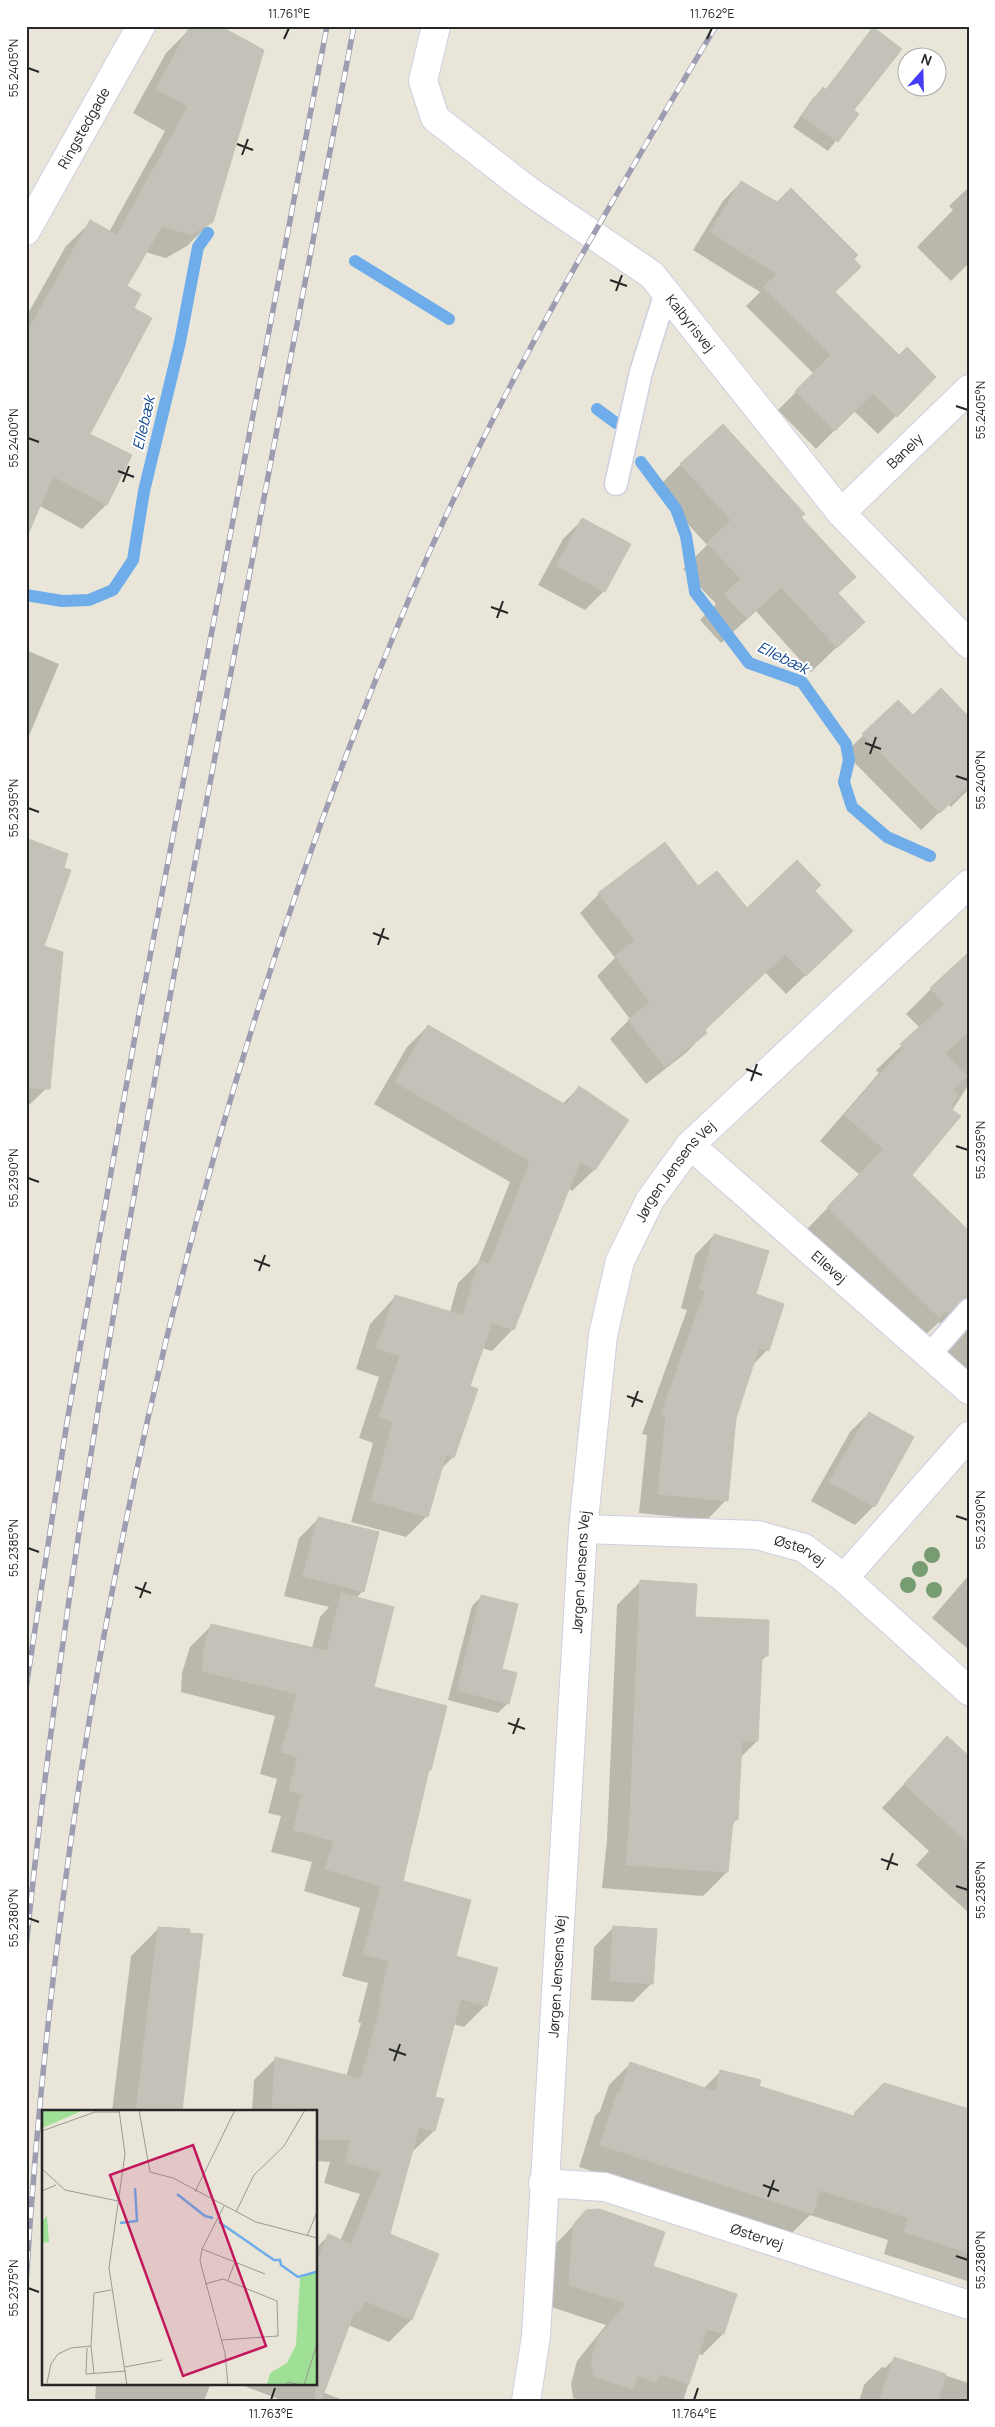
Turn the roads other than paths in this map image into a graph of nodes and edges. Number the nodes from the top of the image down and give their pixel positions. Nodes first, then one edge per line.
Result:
1 (141, 26) edge
2 (436, 26) edge
3 (26, 231) edge
4 (666, 292) junction
5 (969, 389) edge
6 (616, 484) dead end
7 (842, 513) junction
8 (969, 644) edge
9 (969, 884) edge
10 (690, 1145) junction
11 (969, 1310) edge
12 (929, 1355) junction
13 (969, 1390) edge
14 (969, 1436) edge
15 (583, 1529) junction
16 (844, 1578) junction
17 (969, 1691) edge
18 (543, 2182) junction
19 (969, 2305) edge
20 (526, 2401) edge

1 - 3 street, Ringstedgade
2 - 4 street, Kalbyrisvej
4 - 6 lane
4 - 7 street, Kalbyrisvej
5 - 7 street, Banely
7 - 8 street, Kalbyrisvej
9 - 10 street, Jørgen Jensens Vej
10 - 12 street, Ellevej
10 - 15 street, Jørgen Jensens Vej
11 - 12 lane
12 - 13 street, Ellevej
14 - 16 street
15 - 16 street, Østervej
15 - 18 street, Jørgen Jensens Vej
16 - 17 street, Østervej
18 - 19 street, Østervej
18 - 20 street, Jørgen Jensens Vej

